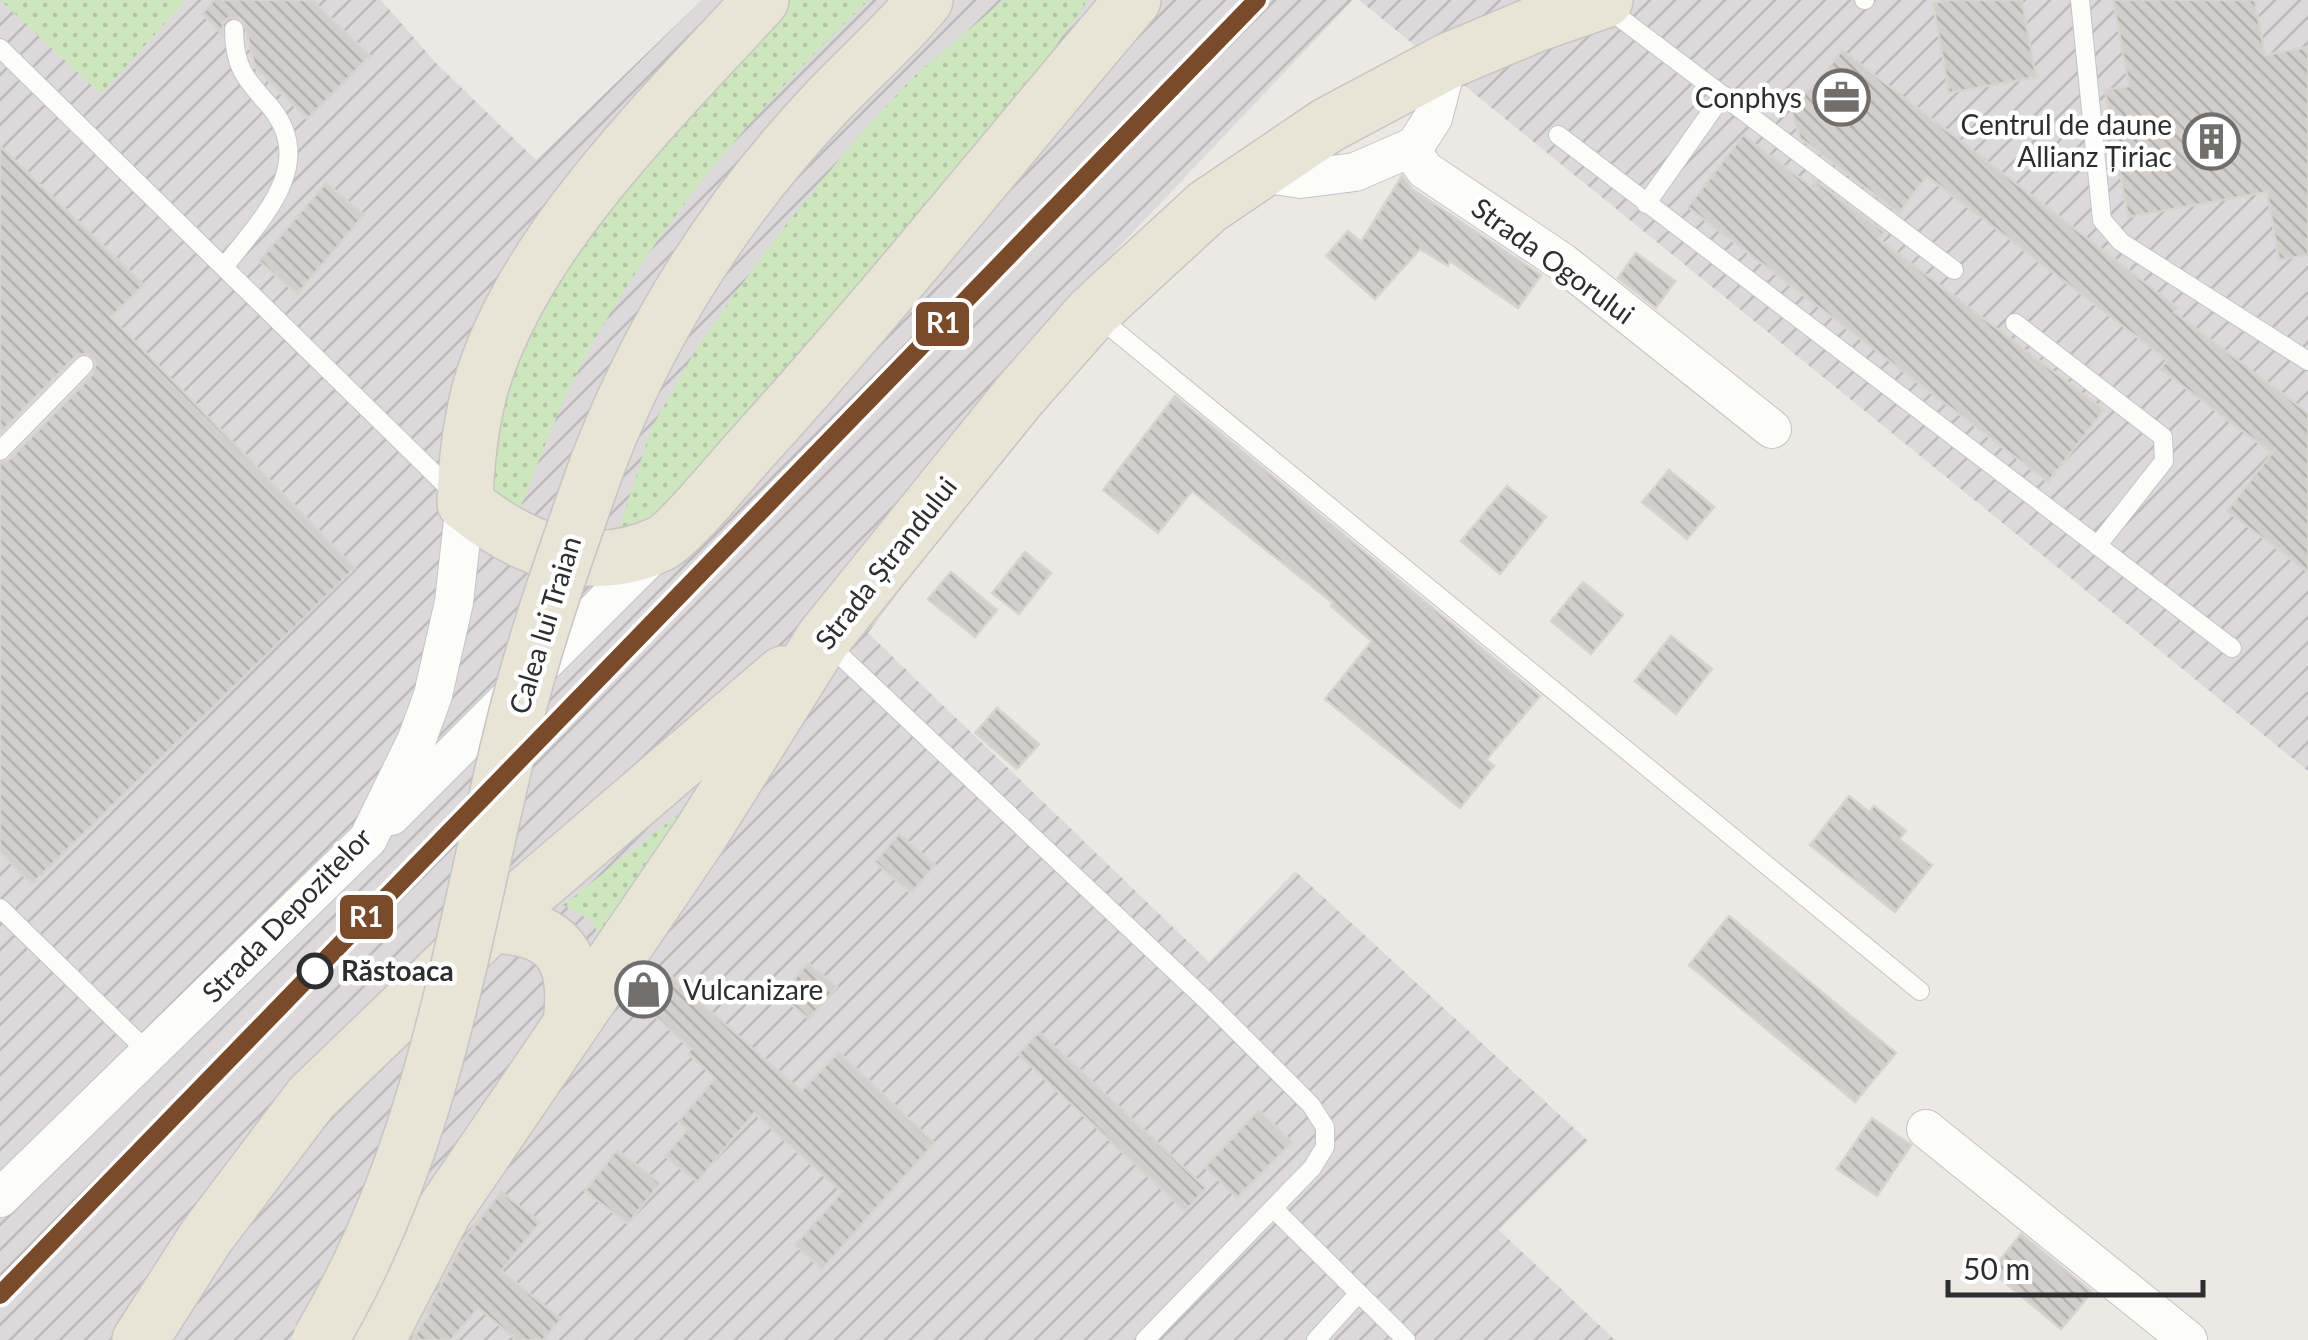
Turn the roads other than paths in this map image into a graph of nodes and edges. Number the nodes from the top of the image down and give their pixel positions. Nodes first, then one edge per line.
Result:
1 (761, 0) edge
2 (965, 0) edge
3 (1133, 0) edge
4 (2080, 0) edge
5 (1602, 1) edge
6 (909, 20) edge
7 (234, 29) dead end
8 (0, 48) edge
9 (1448, 61) junction
10 (1723, 96) junction
11 (1558, 135) dead end
12 (1415, 146) junction
13 (1255, 172) junction
14 (1646, 204) junction
15 (224, 267) junction
16 (1954, 270) dead end
17 (1093, 312) junction
18 (2015, 323) dead end
19 (2308, 362) edge
20 (84, 366) dead end
21 (1772, 428) dead end
22 (0, 450) edge
23 (464, 503) junction
24 (665, 542) junction
25 (2097, 546) junction
26 (823, 639) junction
27 (2232, 648) dead end
28 (368, 839) junction
29 (0, 908) edge
30 (491, 925) junction
31 (1920, 991) dead end
32 (571, 1024) junction
33 (149, 1053) junction
34 (1926, 1128) dead end
35 (0, 1198) edge
36 (1273, 1208) junction
37 (1358, 1294) junction
38 (140, 1340) edge
39 (320, 1340) edge
40 (377, 1340) edge
41 (1145, 1340) edge
42 (1316, 1340) edge
43 (1406, 1340) edge
44 (2188, 1340) edge

1 - 23 main road
2 - 6 main road, Calea lui Traian
3 - 24 main road
4 - 19 lane
5 - 9 main road, Strada Ștrandului
5 - 10 lane
6 - 39 main road, Calea lui Traian, bridge
7 - 15 lane
8 - 15 lane
9 - 12 street
9 - 13 main road, Strada Ștrandului
10 - 14 lane
10 - 16 lane
11 - 14 lane
12 - 13 street
12 - 21 street, Strada Ogorului
13 - 17 main road, Strada Ștrandului
14 - 25 lane
15 - 23 lane
17 - 26 main road, Strada Ștrandului
17 - 31 lane
18 - 25 lane
20 - 22 lane
23 - 24 main road
23 - 28 street, Strada Depozitelor
24 - 28 street
25 - 27 lane
26 - 30 main road
26 - 32 main road, Strada Ștrandului
26 - 36 lane
28 - 33 street, Strada Depozitelor
29 - 33 lane
30 - 32 main road
30 - 38 main road
32 - 40 main road, Strada Ștrandului
33 - 35 street, Strada Depozitelor
34 - 44 street
36 - 37 lane
36 - 41 lane
37 - 42 lane
37 - 43 lane

